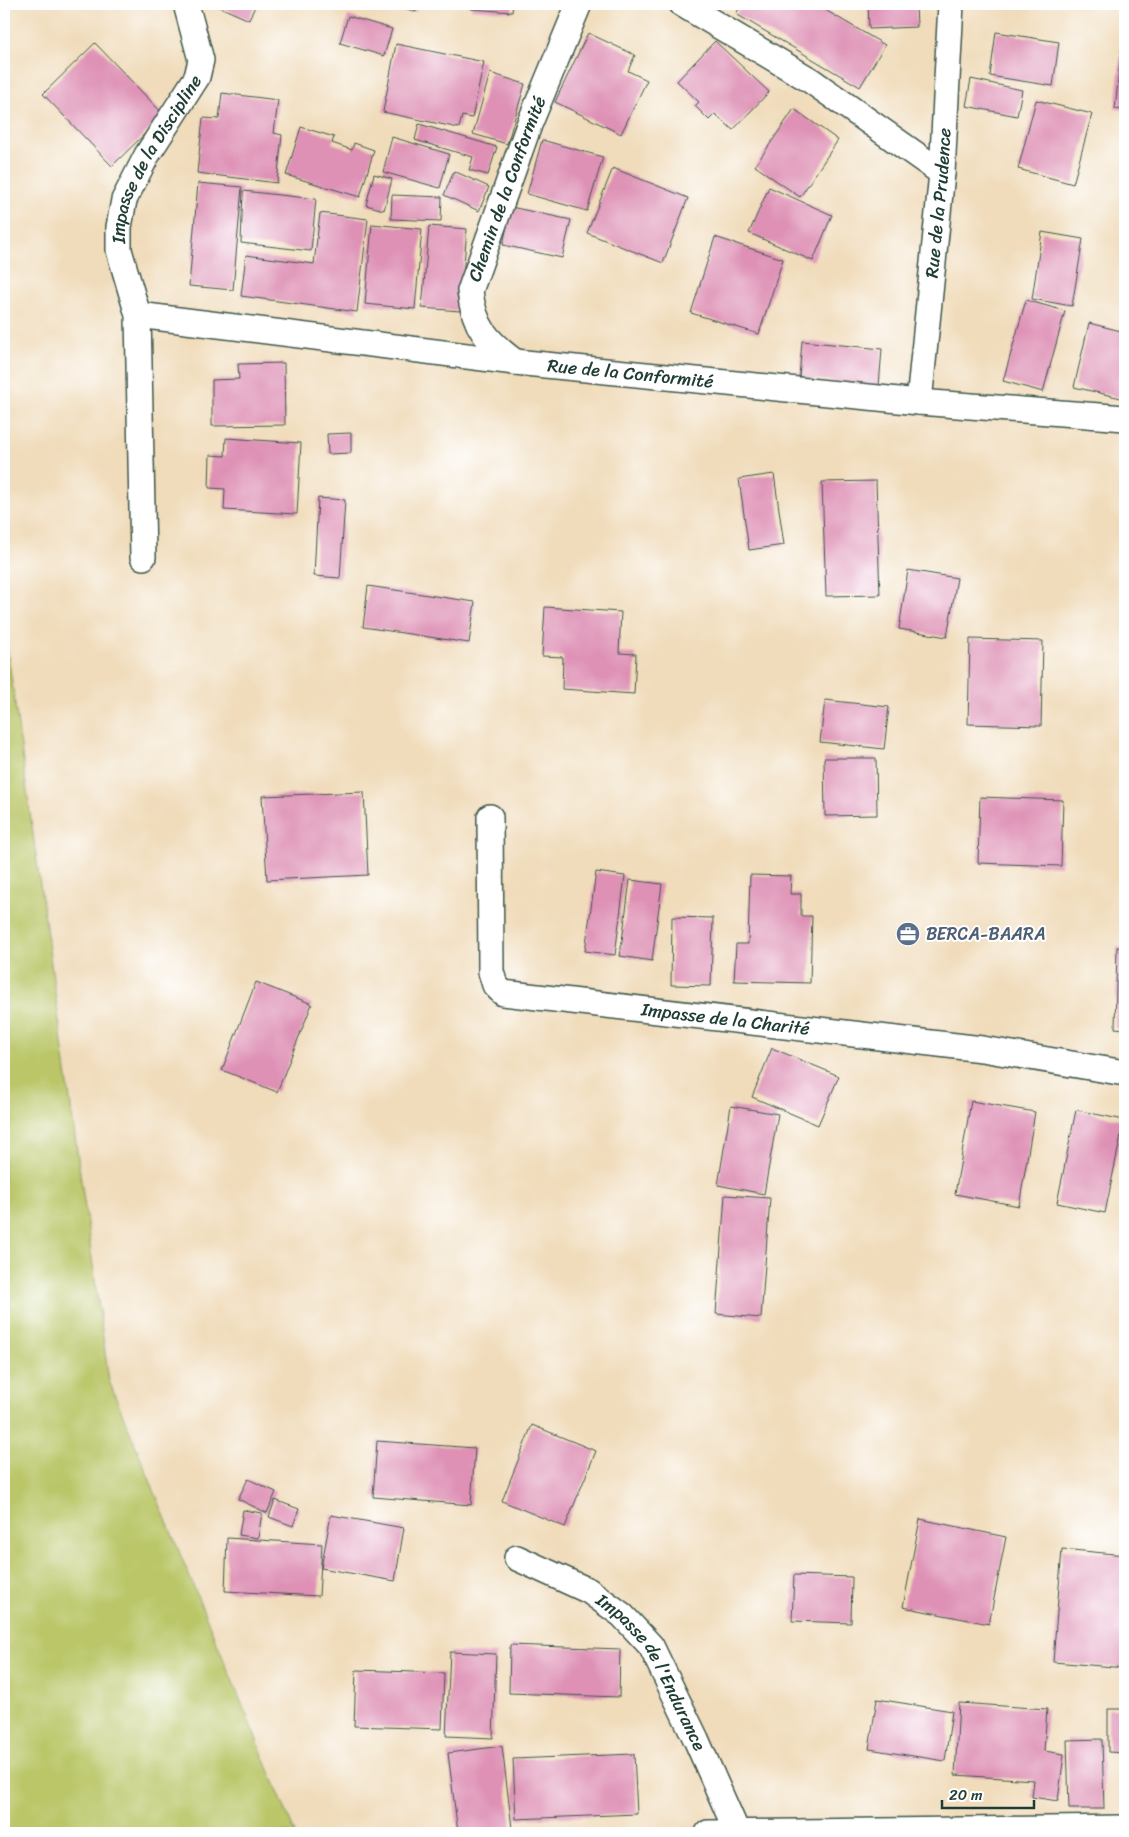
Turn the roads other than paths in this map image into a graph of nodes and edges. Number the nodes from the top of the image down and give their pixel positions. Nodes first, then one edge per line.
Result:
1 (186, 4) edge
2 (579, 4) edge
3 (682, 4) edge
4 (951, 4) edge
5 (942, 173) junction
6 (138, 315) junction
7 (515, 362) junction
8 (919, 402) junction
9 (1125, 418) edge
10 (143, 557) dead end
11 (490, 816) dead end
12 (1125, 1073) edge
13 (517, 1558) dead end
14 (1125, 1828) edge
15 (736, 1832) junction
16 (708, 1833) edge

1 - 6 street, Impasse de la Discipline
2 - 7 street, Chemin de la Conformité
3 - 5 street
4 - 5 street, Rue de la Prudence
5 - 8 street, Rue de la Prudence
6 - 7 street, Rue de la Conformité
6 - 10 street, Impasse de la Discipline
7 - 8 street, Rue de la Conformité
8 - 9 street, Rue de la Conformité
11 - 12 street, Impasse de la Charité
13 - 15 street, Impasse de l'Endurance
14 - 15 street
15 - 16 street

